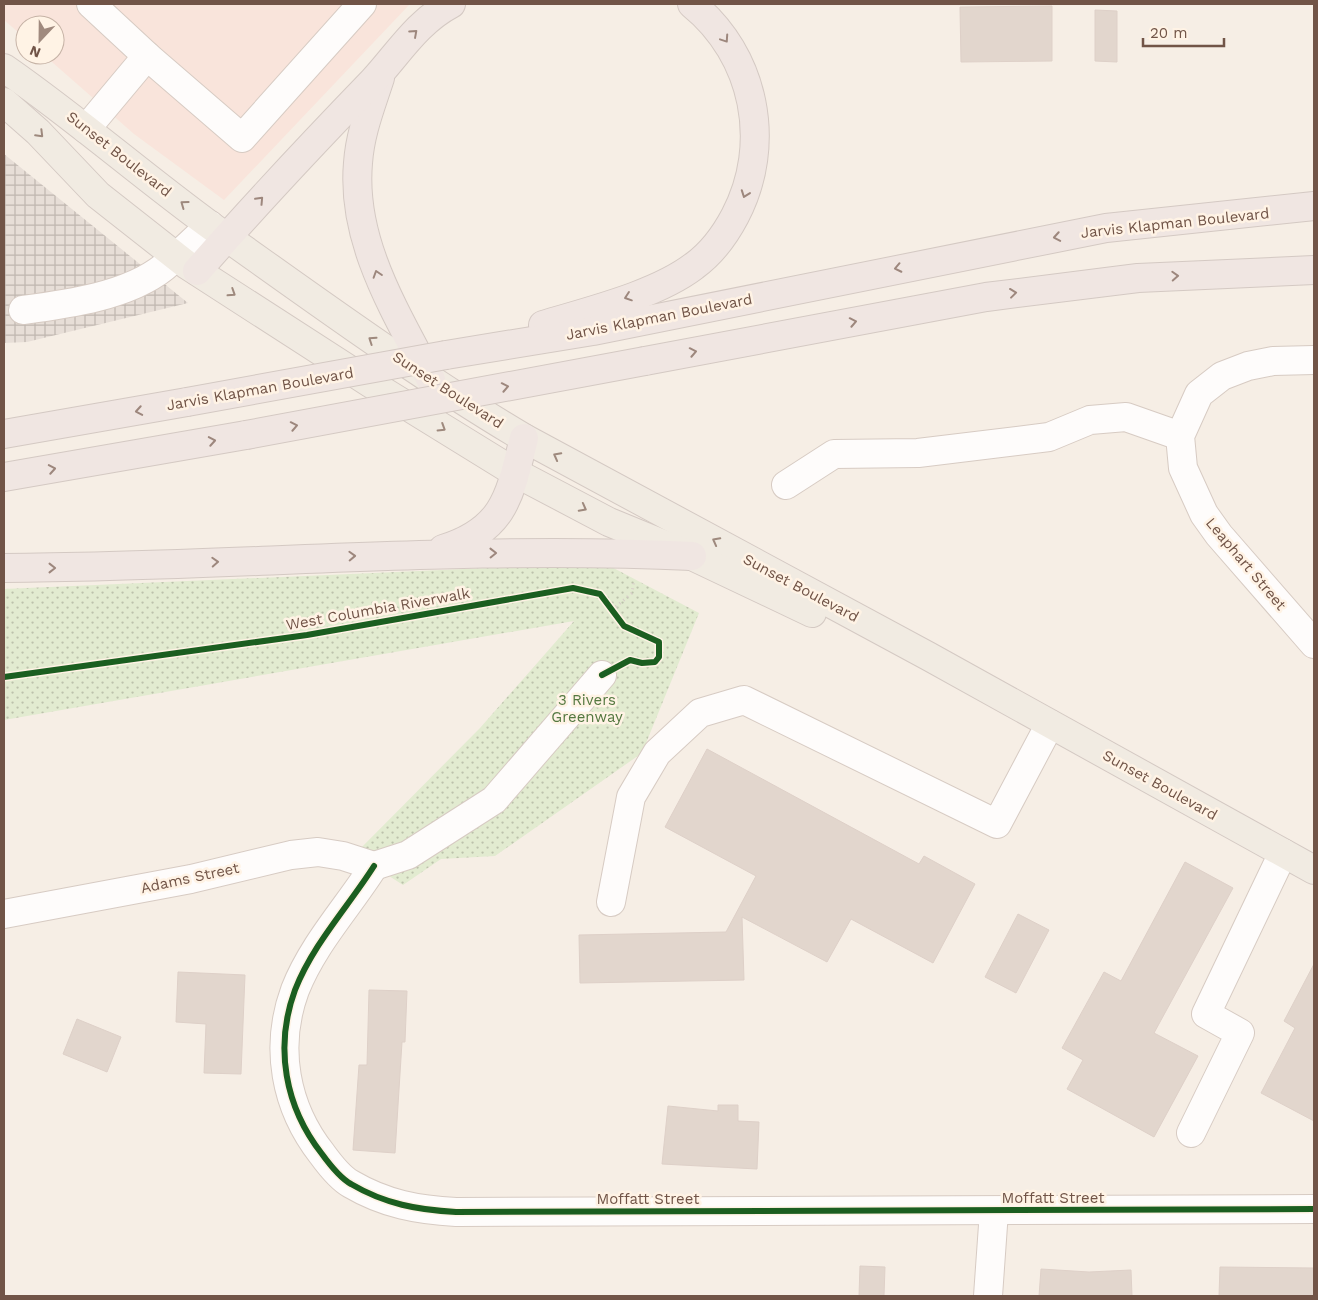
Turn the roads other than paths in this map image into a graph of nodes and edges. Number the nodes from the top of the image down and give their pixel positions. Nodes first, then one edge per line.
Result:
1 (91, 4) edge
2 (362, 4) edge
3 (451, 4) edge
4 (692, 4) edge
5 (148, 56) junction
6 (4, 68) edge
7 (384, 69) junction
8 (4, 102) edge
9 (86, 129) junction
10 (1314, 206) edge
11 (219, 230) junction
12 (186, 263) junction
13 (1314, 270) edge
14 (23, 310) dead end
15 (582, 324) junction
16 (1314, 360) edge
17 (431, 380) junction
18 (4, 434) edge
19 (1180, 436) junction
20 (524, 438) junction
21 (516, 473) junction
22 (4, 477) edge
23 (786, 485) dead end
24 (427, 554) junction
25 (692, 556) junction
26 (4, 568) edge
27 (1314, 644) edge
28 (928, 656) junction
29 (602, 675) dead end
30 (1050, 724) junction
31 (1283, 853) junction
32 (374, 866) junction
33 (1314, 870) edge
34 (611, 902) dead end
35 (4, 914) edge
36 (1191, 1132) dead end
37 (1314, 1209) edge
38 (994, 1211) junction
39 (988, 1296) edge

1 - 5 street
2 - 5 street
7 -> 3 highway
4 -> 15 highway
5 - 9 street
6 - 9 main road, Sunset Boulevard
11 -> 7 highway
17 -> 7 highway
8 -> 12 main road, Sunset Boulevard
11 -> 9 main road, Sunset Boulevard
10 -> 15 highway, Jarvis Klapman Boulevard
11 - 12 highway
17 -> 11 main road, Sunset Boulevard
12 - 14 street
12 -> 21 main road, Sunset Boulevard
22 -> 13 highway, bridge
15 -> 18 highway, Jarvis Klapman Boulevard, bridge
16 - 19 street, Leaphart Street
17 - 20 main road, Sunset Boulevard
19 - 23 street
19 - 27 street, Leaphart Street
20 - 21 highway
28 -> 20 main road, Sunset Boulevard
21 - 24 highway
21 -> 25 main road, Sunset Boulevard
24 -> 25 highway
26 -> 24 highway
25 - 28 main road, Sunset Boulevard
28 - 30 main road, Sunset Boulevard
29 - 32 street
30 - 31 main road, Sunset Boulevard
30 - 34 street
31 - 33 main road, Sunset Boulevard
31 - 36 street
32 - 35 street, Adams Street
32 - 38 street, Moffatt Street
37 - 38 street, Moffatt Street
38 - 39 street

